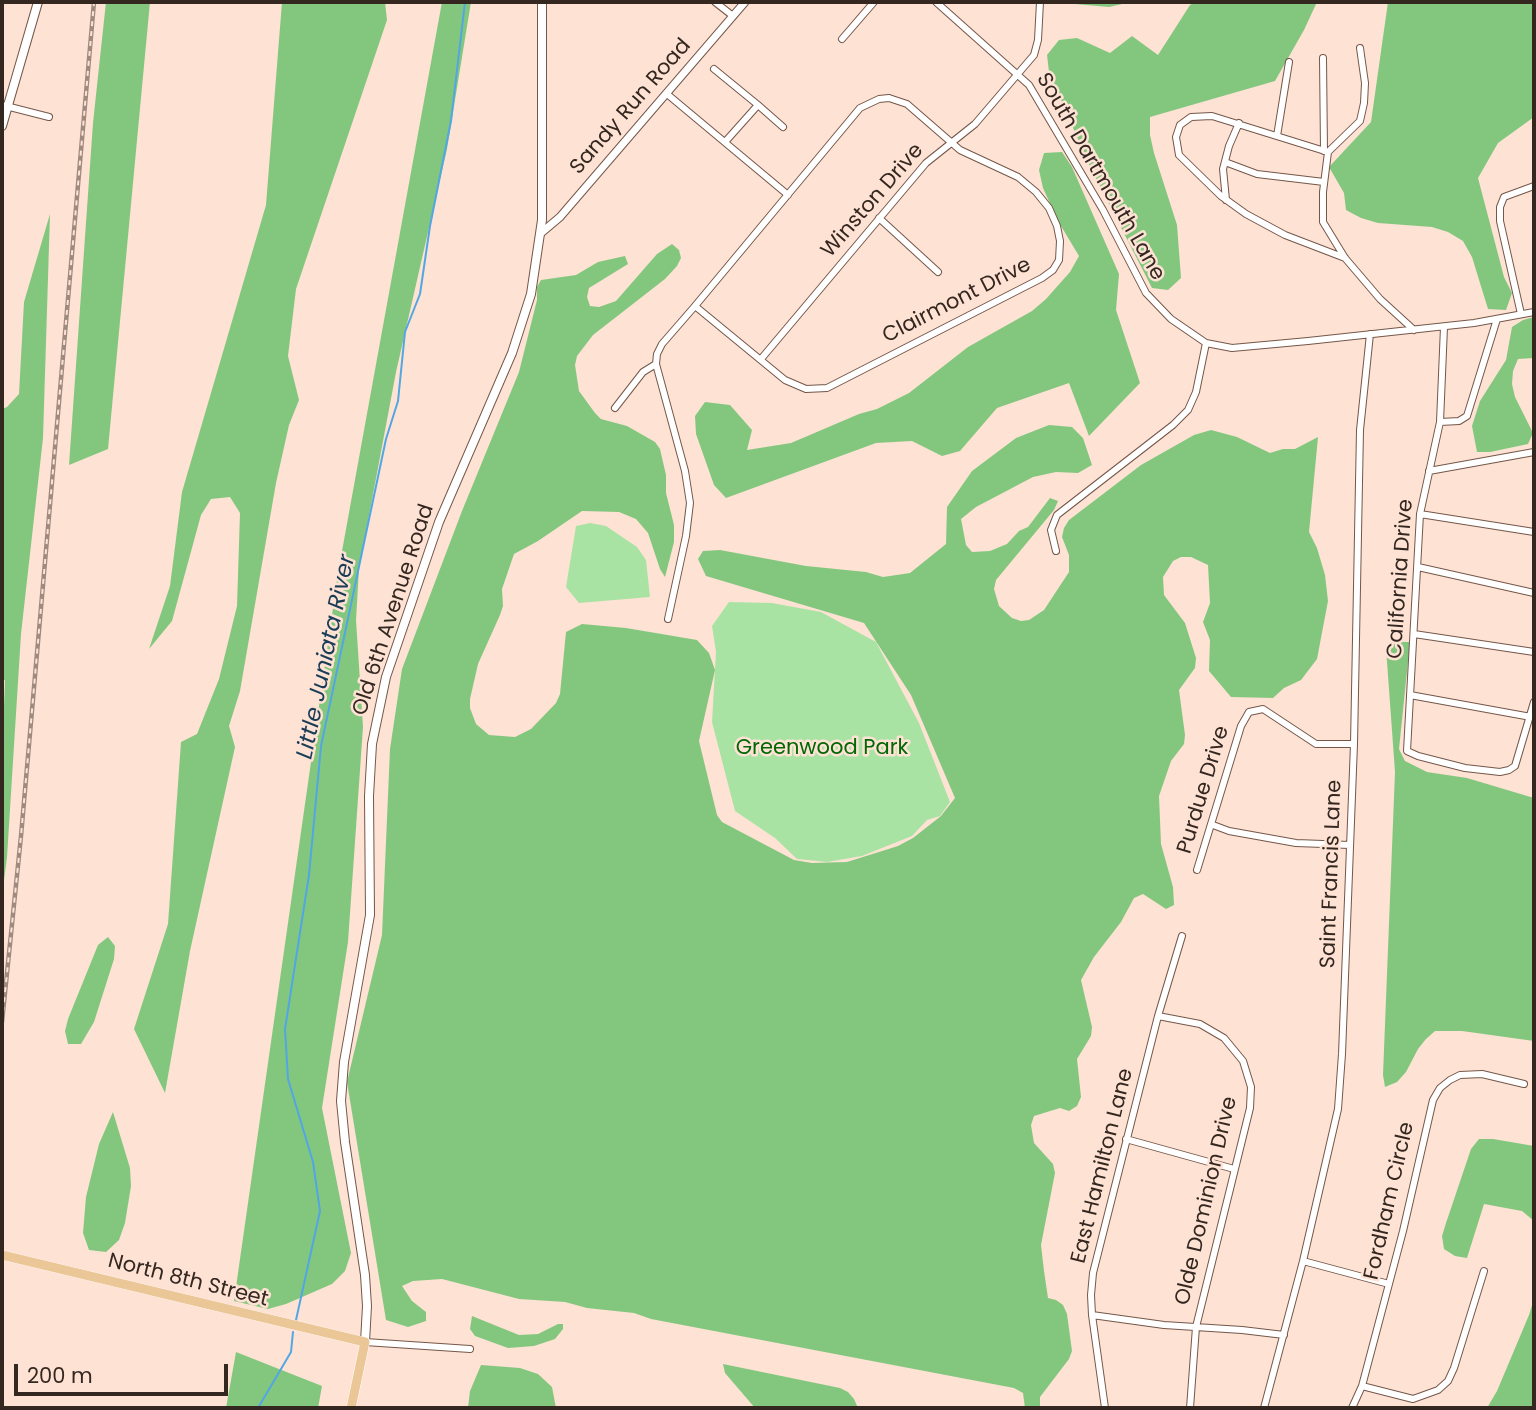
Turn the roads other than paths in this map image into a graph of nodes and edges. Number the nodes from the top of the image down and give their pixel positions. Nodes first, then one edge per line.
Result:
1 (38, 2) edge
2 (542, 2) edge
3 (715, 2) edge
4 (745, 2) edge
5 (874, 2) edge
6 (936, 2) edge
7 (1040, 2) edge
8 (733, 16) junction
9 (842, 39) dead end
10 (1360, 48) dead end
11 (1323, 58) dead end
12 (1289, 62) dead end
13 (714, 69) dead end
14 (1019, 73) junction
15 (667, 94) junction
16 (5, 105) edge
17 (758, 105) junction
18 (49, 117) dead end
19 (1239, 123) junction
20 (2, 126) edge
21 (783, 127) dead end
22 (1278, 136) junction
23 (725, 142) junction
24 (952, 143) junction
25 (1326, 151) junction
26 (1225, 162) junction
27 (1324, 182) junction
28 (1534, 186) edge
29 (788, 195) junction
30 (1226, 200) junction
31 (879, 218) junction
32 (541, 233) junction
33 (1345, 258) junction
34 (938, 272) dead end
35 (695, 306) junction
36 (1534, 312) edge
37 (1521, 314) junction
38 (1497, 319) junction
39 (1444, 327) junction
40 (1414, 330) junction
41 (1370, 334) junction
42 (1206, 343) junction
43 (761, 359) junction
44 (656, 364) junction
45 (615, 408) dead end
46 (1440, 422) junction
47 (1534, 452) edge
48 (1429, 471) junction
49 (1420, 514) junction
50 (1534, 532) edge
51 (1056, 551) dead end
52 (1418, 567) junction
53 (1534, 593) edge
54 (668, 619) dead end
55 (1414, 634) junction
56 (1534, 652) edge
57 (1410, 695) junction
58 (1534, 702) edge
59 (1531, 717) junction
60 (1354, 744) junction
61 (1213, 825) junction
62 (1349, 845) junction
63 (1197, 870) dead end
64 (1182, 936) dead end
65 (1158, 1016) junction
66 (1524, 1084) dead end
67 (1126, 1139) junction
68 (1234, 1169) junction
69 (2, 1255) edge
70 (1303, 1261) junction
71 (1484, 1271) dead end
72 (1388, 1284) junction
73 (1092, 1315) junction
74 (1196, 1327) junction
75 (1284, 1335) junction
76 (365, 1342) junction
77 (470, 1349) dead end
78 (1362, 1386) junction
79 (351, 1408) edge
80 (1105, 1408) edge
81 (1190, 1408) edge
82 (1264, 1408) edge
83 (1352, 1408) edge

1 - 16 main road
2 - 32 main road, Old 6th Avenue Road
3 - 8 street
4 - 8 street, Sandy Run Road
5 - 9 street
6 - 14 street, South Dartmouth Lane
7 - 14 street, Winston Drive
8 - 15 street, Sandy Run Road
10 - 25 street
11 - 25 street
12 - 22 street
13 - 17 street
14 - 24 street, Winston Drive
14 - 42 street, South Dartmouth Lane
15 - 23 street
15 - 32 street, Sandy Run Road
16 - 18 street
16 - 20 main road
17 - 21 street
17 - 23 street
19 - 22 street
19 - 26 street
19 - 30 street
22 - 25 street
23 - 29 street
24 - 29 street, Clairmont Drive
24 - 31 street, Winston Drive
24 - 43 street, Clairmont Drive
25 - 27 street
26 - 27 street
26 - 30 street
27 - 33 street
28 - 37 street
29 - 35 street, Clairmont Drive
30 - 33 street
31 - 34 street
31 - 43 street, Winston Drive
32 - 76 main road, Old 6th Avenue Road
33 - 40 street
35 - 43 street, Clairmont Drive
35 - 44 street, Clairmont Drive
36 - 37 street, South Dartmouth Lane
37 - 38 street, South Dartmouth Lane
38 - 39 street, South Dartmouth Lane
38 - 46 street
39 - 40 street, South Dartmouth Lane
39 - 46 street, California Drive
40 - 41 street, South Dartmouth Lane
41 - 42 street, South Dartmouth Lane
41 - 60 street, Saint Francis Lane
42 - 51 street
44 - 45 street, Clairmont Drive
44 - 54 street
46 - 48 street, California Drive
47 - 48 street
48 - 49 street, California Drive
49 - 50 street
49 - 52 street, California Drive
52 - 53 street
52 - 55 street, California Drive
55 - 56 street
55 - 57 street, California Drive
57 - 59 street
57 - 59 street, California Drive
58 - 59 street
60 - 61 street, Purdue Drive
60 - 62 street, Saint Francis Lane
61 - 62 street
61 - 63 street, Purdue Drive
62 - 70 street, Saint Francis Lane
64 - 65 street, East Hamilton Lane
65 - 67 street, East Hamilton Lane
65 - 68 street, Olde Dominion Drive
66 - 72 street, Fordham Circle
67 - 68 street
67 - 73 street, East Hamilton Lane
68 - 74 street, Olde Dominion Drive
69 - 76 main road, North 8th Street
70 - 72 street
70 - 75 street, Saint Francis Lane
71 - 78 street
72 - 78 street, Fordham Circle
73 - 74 street
73 - 80 street, East Hamilton Lane
74 - 75 street
74 - 81 street, Olde Dominion Drive
75 - 82 street, Saint Francis Lane
76 - 77 street
76 - 79 main road, Old 6th Avenue Road
78 - 83 street, Fordham Circle

